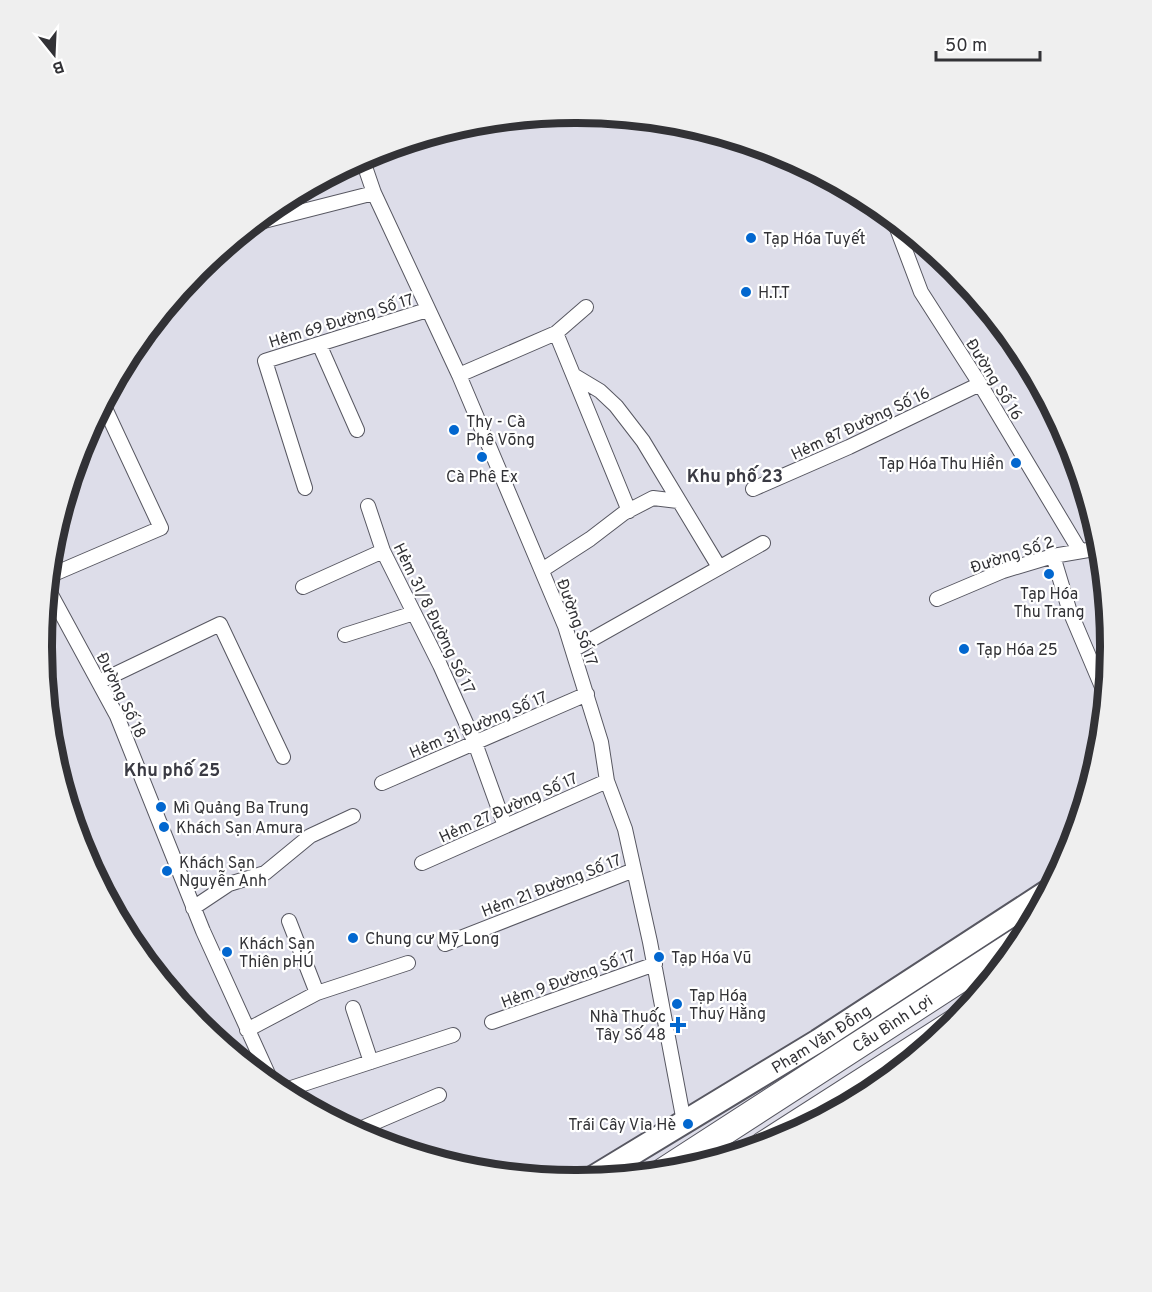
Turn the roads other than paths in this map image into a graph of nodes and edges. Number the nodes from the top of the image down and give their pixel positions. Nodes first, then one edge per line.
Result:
1 (365, 167) edge
2 (374, 193) junction
3 (275, 218) edge
4 (898, 233) edge
5 (586, 307) dead end
6 (427, 310) junction
7 (556, 333) junction
8 (320, 344) junction
9 (459, 375) junction
10 (575, 376) junction
11 (980, 384) junction
12 (107, 412) edge
13 (357, 430) dead end
14 (305, 488) dead end
15 (753, 489) dead end
16 (678, 501) junction
17 (368, 506) dead end
18 (629, 511) junction
19 (763, 543) dead end
20 (1090, 550) edge
21 (383, 551) junction
22 (1080, 551) junction
23 (1053, 556) junction
24 (719, 567) junction
25 (542, 570) junction
26 (58, 572) edge
27 (303, 587) dead end
28 (937, 599) dead end
29 (55, 602) edge
30 (414, 613) junction
31 (345, 635) dead end
32 (573, 650) junction
33 (1098, 678) edge
34 (99, 682) junction
35 (587, 694) junction
36 (475, 743) junction
37 (283, 757) dead end
38 (607, 781) junction
39 (382, 783) dead end
40 (353, 816) dead end
41 (505, 826) junction
42 (422, 863) dead end
43 (634, 870) junction
44 (1033, 901) edge
45 (194, 908) junction
46 (289, 921) dead end
47 (445, 944) dead end
48 (999, 954) edge
49 (408, 963) dead end
50 (655, 964) junction
51 (317, 993) junction
52 (353, 1008) dead end
53 (492, 1023) dead end
54 (247, 1030) junction
55 (453, 1035) dead end
56 (899, 1058) edge
57 (371, 1062) junction
58 (265, 1066) edge
59 (295, 1087) edge
60 (439, 1095) dead end
61 (807, 1117) edge
62 (684, 1122) junction
63 (367, 1126) edge
64 (689, 1154) junction
65 (683, 1158) edge
66 (608, 1168) edge

1 - 2 street, Đường Số 17
2 - 3 street
2 - 6 street, Đường Số 17
4 - 11 street, Đường Số 16
5 - 7 street
6 - 8 street, Hẻm 69 Đường Số 17
6 - 9 street, Đường Số 17
7 - 9 street
7 - 10 street
8 - 13 street
8 - 14 street, Hẻm 69 Đường Số 17
9 - 25 street, Đường Số 17
10 - 16 street
10 - 18 street
11 - 15 street, Hẻm 87 Đường Số 16
11 - 22 street, Đường Số 16
12 - 26 street
16 - 18 street
16 - 24 street
17 - 21 street, Hẻm 31/8 Đường Số 17
18 - 25 street
19 - 24 street
20 - 22 street, Đường Số 2
21 - 27 street
21 - 30 street, Hẻm 31/8 Đường Số 17
22 - 23 street, Đường Số 2
23 - 28 street, Đường Số 2
23 - 33 street
24 - 32 street
25 - 32 street, Đường Số 17
29 - 34 street, Đường Số 18
30 - 31 street
30 - 36 street, Hẻm 31/8 Đường Số 17
32 - 35 street, Đường Số 17
34 - 37 street
34 - 45 street, Đường Số 18
35 - 36 street, Hẻm 31 Đường Số 17
35 - 38 street, Đường Số 17
36 - 39 street, Hẻm 31 Đường Số 17
36 - 41 street, Hẻm 31/8 Đường Số 17
38 - 41 street, Hẻm 27 Đường Số 17
38 - 43 street, Đường Số 17
40 - 45 street
41 - 42 street, Hẻm 27 Đường Số 17
43 - 47 street, Hẻm 21 Đường Số 17
43 - 50 street, Đường Số 17
44 - 62 main road, Phạm Văn Đồng
45 - 54 street, Đường Số 18
46 - 51 street
48 - 64 highway, Cầu Bình Lợi
49 - 51 street
50 - 53 street, Hẻm 9 Đường Số 17
50 - 62 street, Đường Số 17
51 - 54 street
52 - 57 street
54 - 58 street, Đường Số 18
55 - 57 street
56 - 61 highway, Cầu Bình Lợi
57 - 59 street
60 - 63 street
62 - 64 main road
62 - 66 main road, Phạm Văn Đồng
64 - 65 highway

